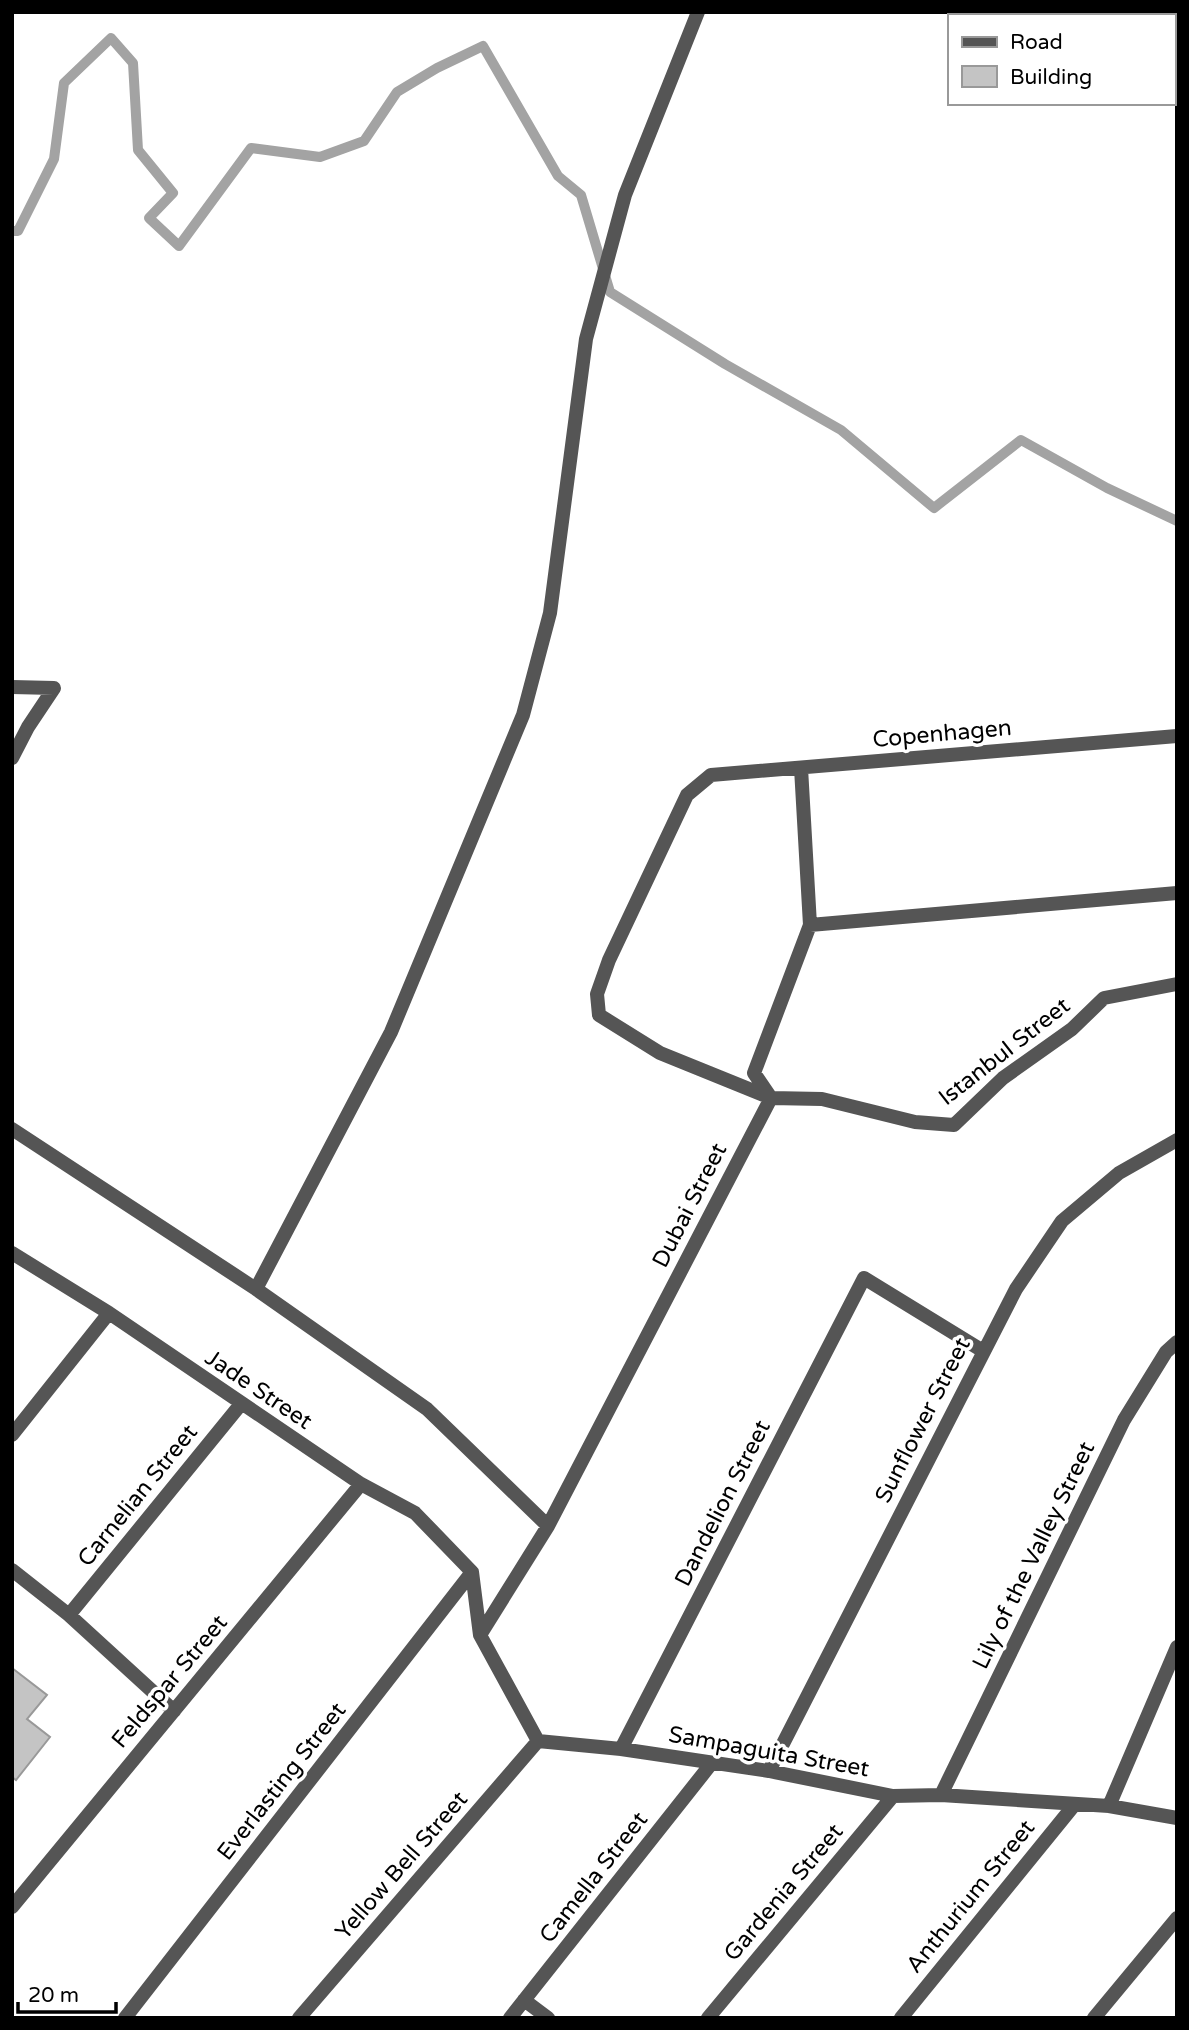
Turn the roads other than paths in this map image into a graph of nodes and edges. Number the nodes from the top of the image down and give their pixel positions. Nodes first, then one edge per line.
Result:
1 (698, 12) edge
2 (12, 687) edge
3 (1177, 736) edge
4 (12, 758) edge
5 (801, 768) junction
6 (710, 775) joint
7 (1177, 893) edge
8 (810, 925) junction
9 (1177, 984) edge
10 (771, 1098) junction
11 (12, 1129) edge
12 (1177, 1140) edge
13 (12, 1253) edge
14 (256, 1289) junction
15 (109, 1313) junction
16 (1177, 1342) edge
17 (983, 1351) junction
18 (241, 1404) junction
19 (12, 1435) edge
20 (361, 1484) junction
21 (548, 1526) junction
22 (12, 1570) edge
23 (472, 1572) junction
24 (69, 1615) junction
25 (480, 1635) junction
26 (1175, 1652) edge
27 (174, 1711) junction
28 (538, 1741) junction
29 (621, 1749) junction
30 (711, 1764) junction
31 (769, 1771) junction
32 (941, 1795) junction
33 (893, 1796) junction
34 (1075, 1804) junction
35 (1109, 1806) junction
36 (1177, 1818) edge
37 (13, 1906) edge
38 (1177, 1917) edge
39 (524, 2000) junction
40 (125, 2018) edge
41 (299, 2018) edge
42 (510, 2018) edge
43 (548, 2018) edge
44 (708, 2018) edge
45 (901, 2018) edge
46 (1094, 2018) edge

1 - 14 street
2 - 4 street
3 - 5 street, Copenhagen
5 - 6 street, Copenhagen
5 - 8 street
6 - 10 street, Istanbul Street
7 - 8 street
8 - 10 street
9 - 10 street, Istanbul Street
10 - 21 street, Dubai Street
11 - 14 street
12 - 17 street, Sunflower Street
13 - 15 street, Jade Street
14 - 21 street
15 - 18 street, Jade Street
15 - 19 street
16 - 32 street, Lily of the Valley Street
17 - 29 street, Dandelion Street
17 - 31 street, Sunflower Street
18 - 20 street, Jade Street
18 - 24 street, Carnelian Street
20 - 23 street, Jade Street
20 - 27 street, Feldspar Street
21 - 25 street, Dubai Street
22 - 24 street
23 - 25 street
23 - 40 street, Everlasting Street
24 - 27 street
25 - 28 street
26 - 35 street
27 - 37 street, Feldspar Street
28 - 29 street, Sampaguita Street
28 - 41 street, Yellow Bell Street
29 - 30 street, Sampaguita Street
30 - 31 street, Sampaguita Street
30 - 39 street, Camella Street
31 - 33 street, Sampaguita Street
32 - 33 street, Sampaguita Street
32 - 34 street, Sampaguita Street
33 - 44 street, Gardenia Street
34 - 35 street, Sampaguita Street
34 - 45 street, Anthurium Street
35 - 36 street, Sampaguita Street
38 - 46 street
39 - 42 street, Camella Street
39 - 43 street

